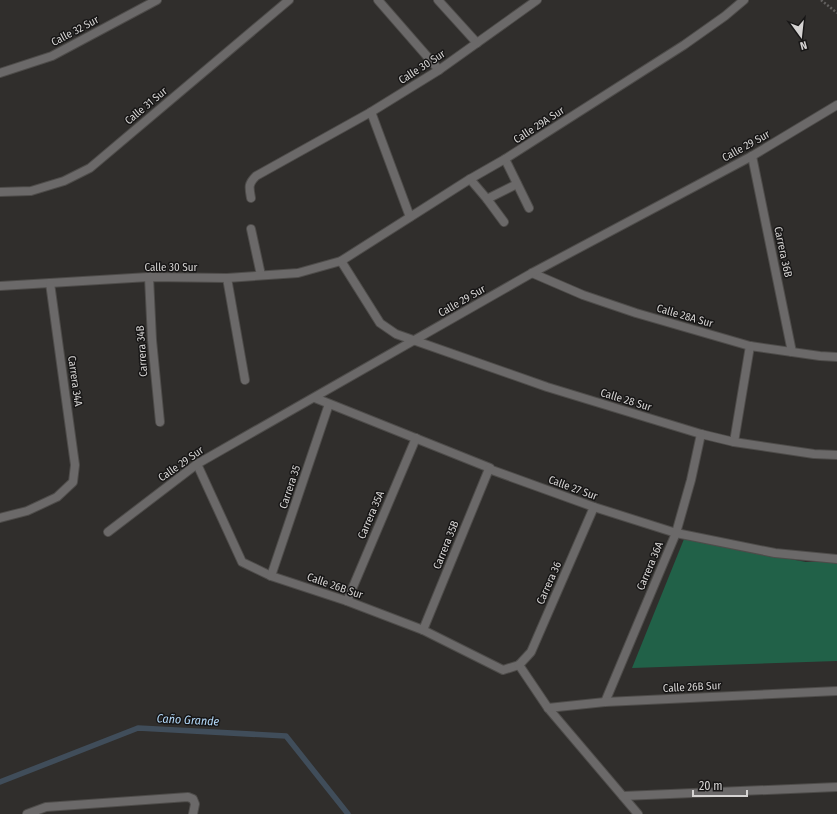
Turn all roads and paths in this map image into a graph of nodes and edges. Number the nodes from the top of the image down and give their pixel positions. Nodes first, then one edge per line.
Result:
1 (157, 0) edge
2 (289, 0) edge
3 (378, 0) edge
4 (438, 0) edge
5 (537, 0) edge
6 (744, 0) edge
7 (821, 0) edge
8 (837, 13) edge
9 (477, 43) junction
10 (439, 70) junction
11 (0, 73) edge
12 (837, 107) edge
13 (371, 112) junction
14 (752, 156) junction
15 (505, 160) junction
16 (470, 179) junction
17 (517, 184) junction
18 (0, 192) edge
19 (251, 198) dead end
20 (487, 199) junction
21 (529, 208) dead end
22 (410, 217) junction
23 (504, 222) dead end
24 (251, 229) dead end
25 (341, 261) junction
26 (532, 273) junction
27 (261, 275) junction
28 (149, 277) junction
29 (227, 278) junction
30 (50, 283) junction
31 (0, 286) edge
32 (414, 341) junction
33 (750, 346) junction
34 (792, 352) junction
35 (837, 357) edge
36 (245, 380) dead end
37 (315, 398) junction
38 (329, 404) junction
39 (160, 422) dead end
40 (701, 434) junction
41 (416, 438) junction
42 (734, 442) junction
43 (837, 455) edge
44 (197, 464) junction
45 (489, 469) junction
46 (594, 507) junction
47 (0, 518) edge
48 (108, 532) dead end
49 (676, 533) junction
50 (837, 559) edge
51 (271, 576) junction
52 (347, 601) junction
53 (423, 630) junction
54 (519, 665) junction
55 (837, 691) edge
56 (605, 702) junction
57 (548, 708) junction
58 (837, 786) edge
59 (623, 796) junction
60 (27, 814) edge
61 (193, 814) edge
62 (638, 814) edge

1 - 11 street, Calle 32 Sur
2 - 18 street, Calle 31 Sur
3 - 10 street
4 - 9 street
5 - 9 street, Calle 30 Sur
6 - 15 street, Calle 29A Sur
7 - 8 path
9 - 10 street, Calle 30 Sur
10 - 13 street, Calle 30 Sur
12 - 14 street, Calle 29 Sur
13 - 19 street, Calle 30 Sur
13 - 22 street
14 - 26 street, Calle 29 Sur
14 - 34 street, Carrera 36B
15 - 16 street, Calle 29A Sur
15 - 17 street
16 - 20 street
16 - 22 street, Calle 29A Sur
17 - 20 street
17 - 21 street
20 - 23 street
22 - 25 street, Calle 29A Sur
24 - 27 street
25 - 27 street, Calle 30 Sur
25 - 32 street
26 - 32 street, Calle 29 Sur
26 - 33 street, Calle 28A Sur
27 - 29 street, Calle 30 Sur
28 - 29 street, Calle 30 Sur
28 - 30 street, Calle 30 Sur
28 - 39 street, Carrera 34B
29 - 36 street
30 - 31 street, Calle 30 Sur
30 - 47 street, Carrera 34A
32 - 37 street, Calle 29 Sur
32 - 40 street, Calle 28 Sur
33 - 34 street, Calle 28A Sur
33 - 42 street
34 - 35 street, Calle 28A Sur
37 - 38 street, Calle 27 Sur
37 - 44 street, Calle 29 Sur
38 - 41 street, Calle 27 Sur
38 - 51 street, Carrera 35
40 - 42 street, Calle 28 Sur
40 - 49 street, Carrera 36A
41 - 45 street, Calle 27 Sur
41 - 52 street, Carrera 35A
42 - 43 street, Calle 28 Sur
44 - 48 street, Calle 29 Sur
44 - 51 street, Calle 26B Sur
45 - 46 street, Calle 27 Sur
45 - 53 street, Carrera 35B
46 - 49 street, Calle 27 Sur
46 - 54 street, Carrera 36
49 - 50 street, Calle 27 Sur
49 - 56 street, Carrera 36A
51 - 52 street, Calle 26B Sur
52 - 53 street, Calle 26B Sur
53 - 54 street, Calle 26B Sur
54 - 57 street
55 - 56 street, Calle 26B Sur
56 - 57 street, Calle 26B Sur
57 - 59 street
58 - 59 street
59 - 62 street
60 - 61 street

